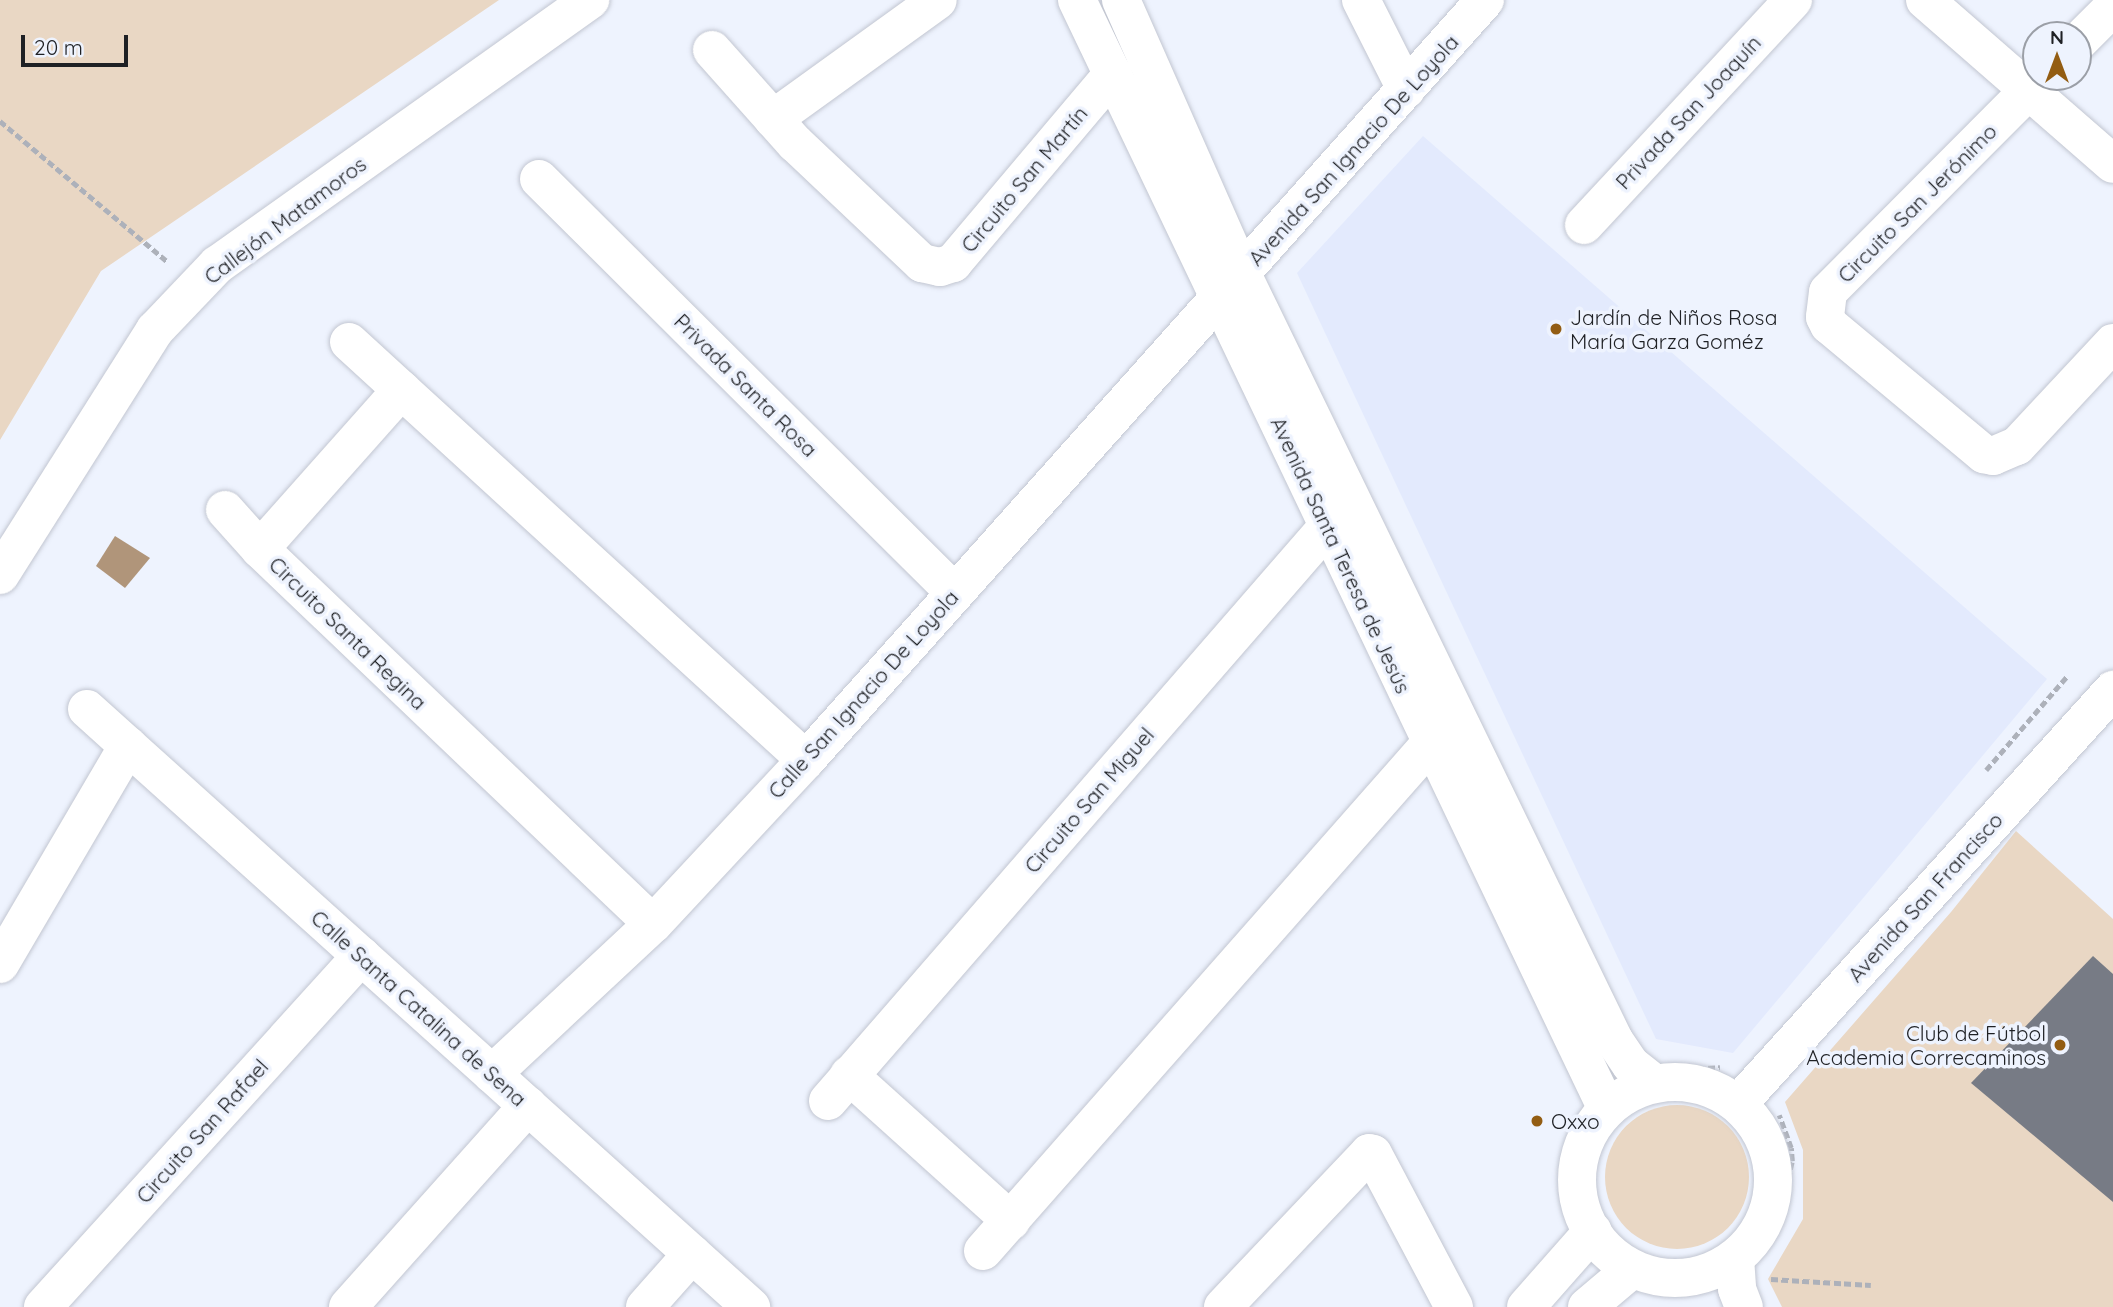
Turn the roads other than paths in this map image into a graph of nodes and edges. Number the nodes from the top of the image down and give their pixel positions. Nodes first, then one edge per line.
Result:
1 (590, 0) edge
2 (938, 0) edge
3 (1077, 0) edge
4 (1121, 0) edge
5 (1361, 0) edge
6 (1485, 0) edge
7 (1793, 0) edge
8 (1925, 0) edge
9 (2113, 7) edge
10 (2092, 28) edge
11 (712, 50) dead end
12 (2022, 73) edge
13 (1113, 74) junction
14 (1406, 89) junction
15 (2028, 91) edge
16 (2044, 91) edge
17 (773, 119) junction
18 (2113, 164) edge
19 (539, 178) dead end
20 (1584, 225) dead end
21 (1231, 287) junction
22 (349, 342) dead end
23 (2113, 343) edge
24 (401, 390) junction
25 (225, 510) dead end
26 (1329, 525) junction
27 (260, 549) junction
28 (0, 575) edge
29 (954, 592) junction
30 (1398, 634) junction
31 (2113, 690) edge
32 (87, 709) dead end
33 (1430, 744) junction
34 (128, 746) junction
35 (806, 760) junction
36 (1518, 882) junction
37 (653, 924) junction
38 (361, 956) junction
39 (0, 964) edge
40 (492, 1074) junction
41 (1669, 1076) junction
42 (1738, 1104) junction
43 (528, 1106) junction
44 (1606, 1109) junction
45 (1011, 1221) junction
46 (1593, 1231) junction
47 (1748, 1250) junction
48 (983, 1251) dead end
49 (692, 1254) junction
50 (1632, 1269) junction
51 (1689, 1293) edge
52 (43, 1307) edge
53 (348, 1307) edge
54 (645, 1307) edge
55 (751, 1307) edge
56 (1223, 1307) edge
57 (1454, 1307) edge
58 (1526, 1307) edge
59 (1587, 1307) edge
60 (1744, 1307) edge

1 - 28 street, Callejón Matamoros
2 - 17 street
3 - 13 street, Avenida Santa Teresa de Jesús
4 - 21 street, Avenida Santa Teresa de Jesús
5 - 14 street
6 - 14 street, Avenida San Ignacio De Loyola
7 - 20 street, Privada San Joaquín
8 - 12 street
9 - 10 street
11 - 17 street, Circuito San Martín
13 - 17 street, Circuito San Martín
13 - 21 street, Avenida Santa Teresa de Jesús
14 - 21 street, Avenida San Ignacio De Loyola
15 - 23 street, Circuito San Jerónimo
16 - 18 street
19 - 29 street, Privada Santa Rosa
21 - 26 street, Avenida Santa Teresa de Jesús
21 - 29 street, Calle San Ignacio De Loyola
21 - 30 street, Avenida Santa Teresa de Jesús
22 - 24 street
24 - 27 street, Circuito Santa Regina
24 - 35 street
25 - 27 street
26 - 30 street, Avenida Santa Teresa de Jesús
26 - 45 street, Circuito San Miguel
27 - 37 street, Circuito Santa Regina
29 - 35 street, Calle San Ignacio De Loyola
30 - 33 street, Avenida Santa Teresa de Jesús
30 - 36 street, Avenida Santa Teresa de Jesús
31 - 42 street, Avenida San Francisco
32 - 34 street, Calle Santa Catalina de Sena
33 - 36 street, Avenida Santa Teresa de Jesús
33 - 45 street
34 - 38 street, Calle Santa Catalina de Sena
34 - 39 street
35 - 37 street, Calle San Ignacio De Loyola
36 - 41 street, Avenida Santa Teresa de Jesús
36 - 44 street, Avenida Santa Teresa de Jesús
37 - 40 street, Calle San Ignacio De Loyola
38 - 40 street, Calle Santa Catalina de Sena
38 - 52 street, Circuito San Rafael
40 - 43 street, Calle Santa Catalina de Sena
41 - 42 street
41 - 44 street
42 - 47 street
43 - 49 street, Calle Santa Catalina de Sena
43 - 53 street
44 - 46 street
45 - 48 street
46 - 50 street
46 - 58 street
47 - 51 street
47 - 60 street
49 - 54 street
49 - 55 street, Calle Santa Catalina de Sena
50 - 51 street
50 - 59 street
56 - 57 street

